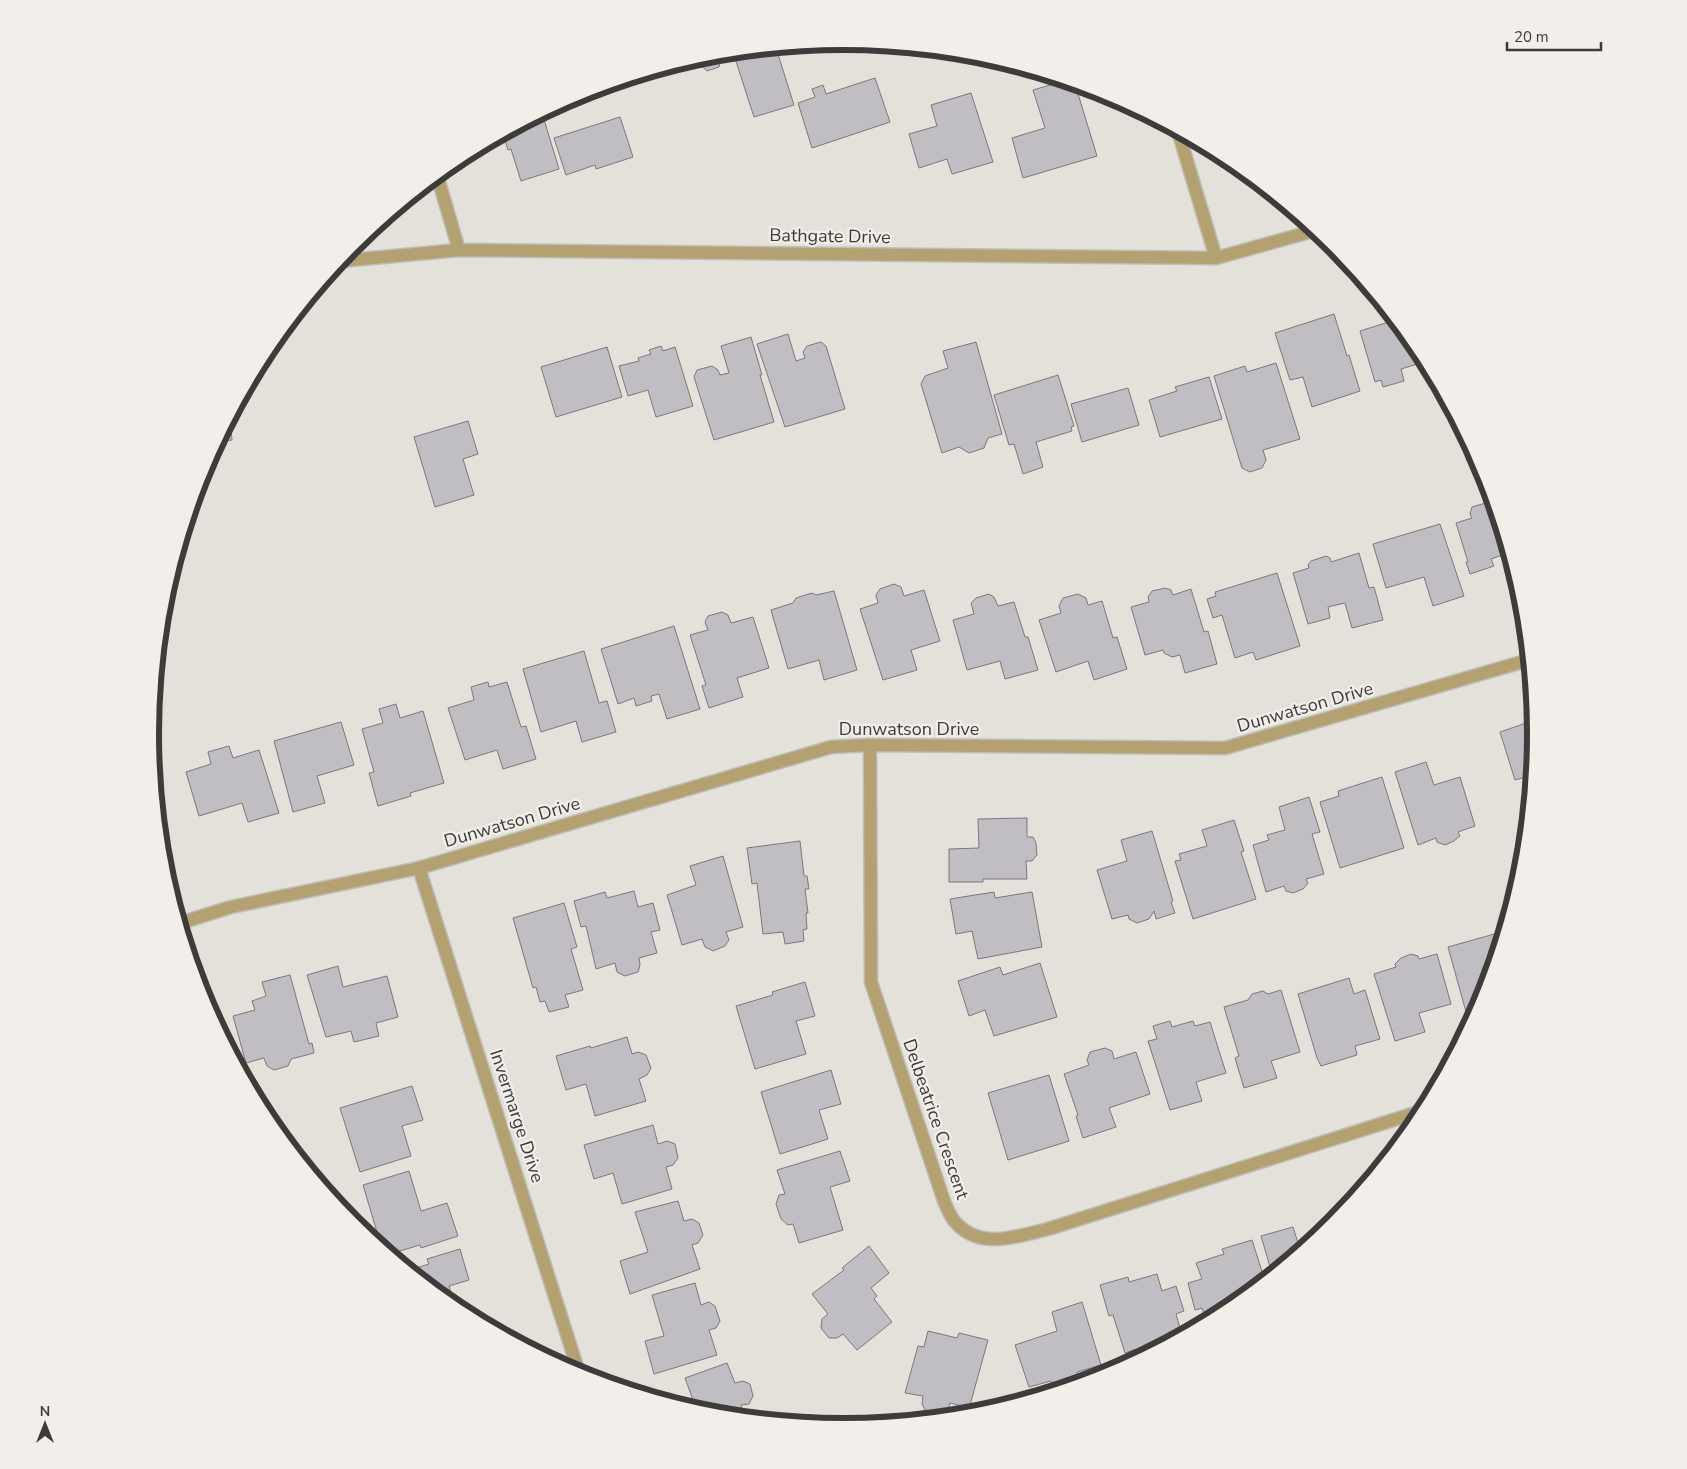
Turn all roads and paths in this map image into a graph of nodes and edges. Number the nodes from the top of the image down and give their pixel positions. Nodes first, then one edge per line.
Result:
1 (1180, 139) edge
2 (439, 182) edge
3 (1308, 232) edge
4 (460, 250) junction
5 (1216, 258) junction
6 (350, 260) edge
7 (1524, 661) edge
8 (870, 745) junction
9 (419, 868) junction
10 (185, 921) edge
11 (1414, 1114) edge
12 (576, 1364) edge

1 - 5 street
2 - 4 street
3 - 5 street, Bathgate Drive
4 - 5 street, Bathgate Drive
4 - 6 street, Bathgate Drive
7 - 8 street, Dunwatson Drive
8 - 9 street, Dunwatson Drive
8 - 11 street, Delbeatrice Crescent
9 - 10 street, Dunwatson Drive
9 - 12 street, Invermarge Drive

